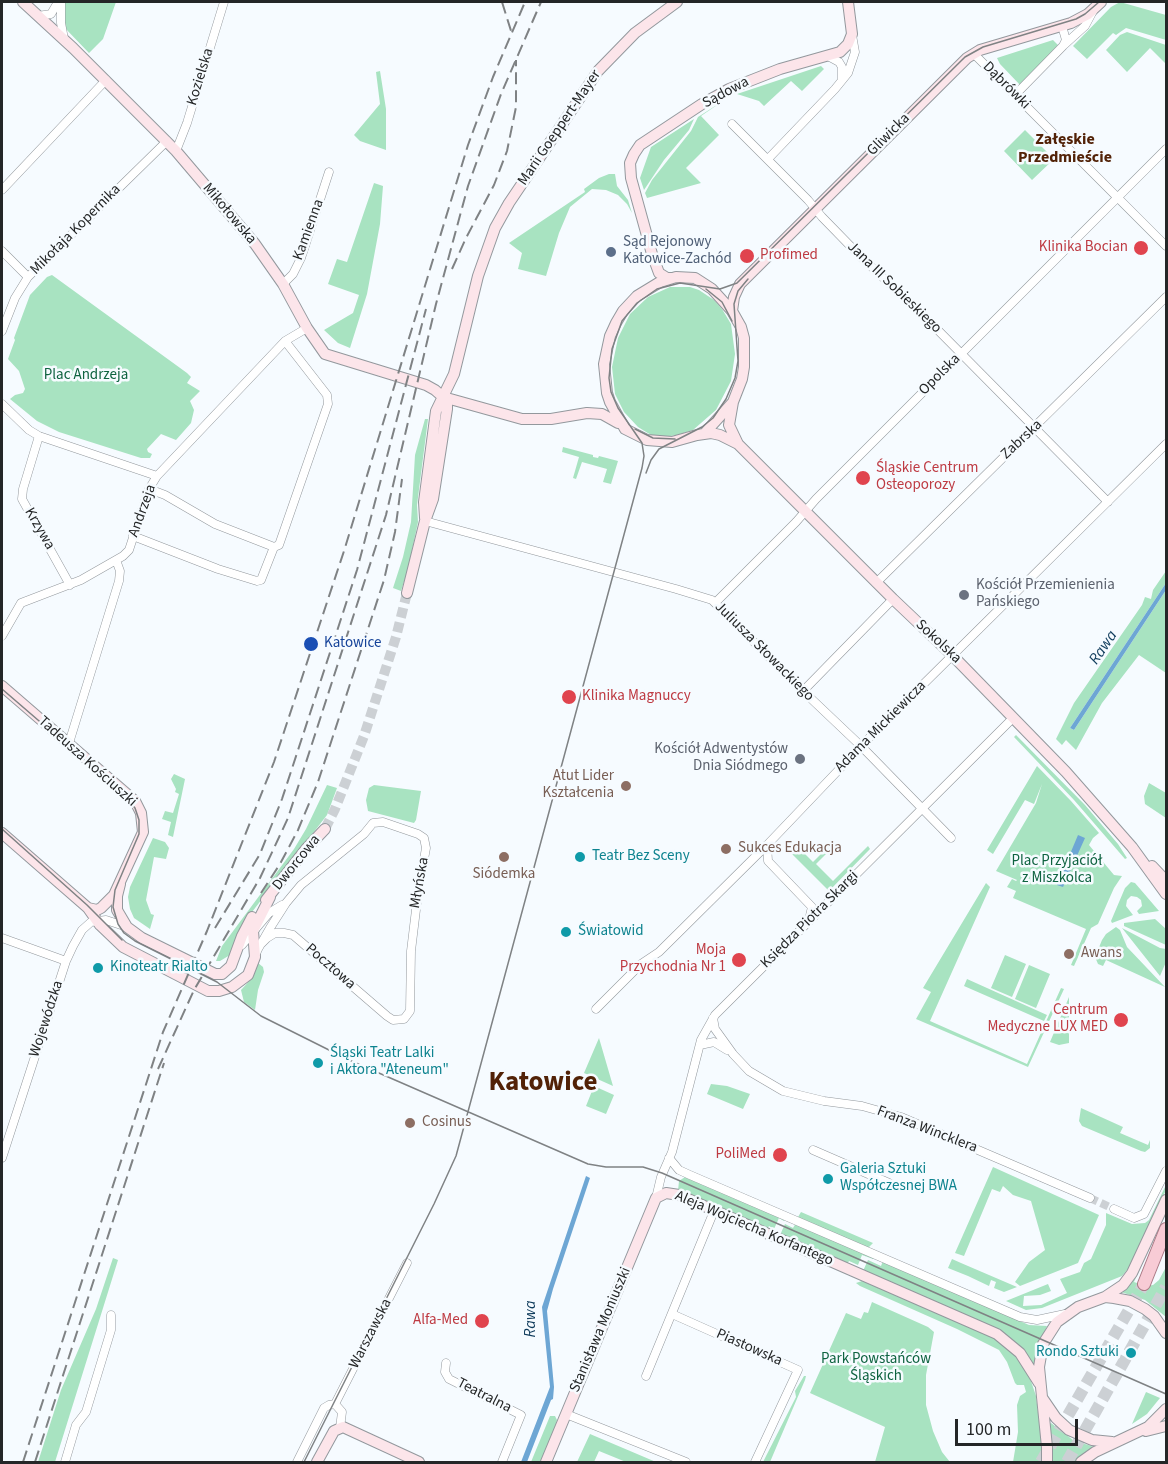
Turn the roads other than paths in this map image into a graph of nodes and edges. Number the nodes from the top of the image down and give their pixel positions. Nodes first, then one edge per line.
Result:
1 (23, 2) edge
2 (59, 2) edge
3 (224, 2) edge
4 (677, 2) edge
5 (848, 2) edge
6 (1101, 2) edge
7 (1090, 9) edge
8 (38, 16) junction
9 (1062, 26) junction
10 (852, 34) junction
11 (64, 39) junction
12 (1063, 46) junction
13 (974, 54) junction
14 (828, 56) junction
15 (106, 80) junction
16 (842, 81) junction
17 (1016, 95) junction
18 (732, 124) dead end
19 (167, 141) junction
20 (1167, 149) edge
21 (176, 151) junction
22 (768, 159) junction
23 (329, 172) dead end
24 (2, 190) edge
25 (1117, 198) junction
26 (815, 208) junction
27 (1167, 246) edge
28 (2, 251) edge
29 (28, 277) junction
30 (672, 278) junction
31 (283, 284) junction
32 (740, 284) junction
33 (714, 291) junction
34 (1167, 297) edge
35 (732, 311) junction
36 (307, 328) junction
37 (2, 331) edge
38 (285, 341) junction
39 (962, 353) junction
40 (443, 397) junction
41 (733, 402) junction
42 (2, 404) edge
43 (1034, 427) junction
44 (625, 429) junction
45 (704, 434) junction
46 (39, 436) junction
47 (738, 444) junction
48 (1167, 444) edge
49 (157, 476) junction
50 (149, 489) junction
51 (1108, 502) junction
52 (805, 512) junction
53 (425, 521) junction
54 (133, 536) junction
55 (274, 547) junction
56 (116, 560) junction
57 (876, 583) junction
58 (70, 585) junction
59 (407, 593) tunnel mouth
60 (892, 599) junction
61 (716, 602) junction
62 (2, 636) edge
63 (952, 655) junction
64 (2, 686) edge
65 (803, 691) junction
66 (1013, 718) junction
67 (69, 743) junction
68 (861, 746) junction
69 (922, 809) junction
70 (325, 829) tunnel mouth
71 (2, 833) edge
72 (951, 838) dead end
73 (767, 845) junction
74 (1132, 847) junction
75 (1167, 881) edge
76 (120, 884) junction
77 (1167, 894) edge
78 (270, 897) junction
79 (286, 903) junction
80 (88, 908) junction
81 (96, 920) junction
82 (809, 922) junction
83 (127, 927) junction
84 (253, 931) junction
85 (2, 938) edge
86 (261, 944) junction
87 (238, 951) junction
88 (255, 957) junction
89 (66, 961) junction
90 (596, 1009) dead end
91 (713, 1018) junction
92 (396, 1020) joint
93 (700, 1046) junction
94 (733, 1054) junction
95 (2, 1126) edge
96 (11, 1130) junction
97 (813, 1150) dead end
98 (2, 1158) edge
99 (669, 1158) junction
100 (1167, 1171) edge
101 (889, 1183) dead end
102 (656, 1198) junction
103 (1090, 1198) tunnel mouth
104 (1167, 1200) edge
105 (1114, 1209) tunnel mouth
106 (714, 1211) junction
107 (1167, 1229) edge
108 (1167, 1249) edge
109 (406, 1263) dead end
110 (1105, 1297) junction
111 (672, 1314) junction
112 (1067, 1314) junction
113 (111, 1315) dead end
114 (1167, 1333) edge
115 (446, 1363) dead end
116 (646, 1376) dead end
117 (1039, 1383) junction
118 (1041, 1396) junction
119 (335, 1404) junction
120 (1167, 1409) edge
121 (566, 1414) junction
122 (1167, 1426) edge
123 (340, 1428) junction
124 (1140, 1433) junction
125 (1118, 1441) junction
126 (65, 1462) edge
127 (297, 1462) edge
128 (317, 1462) edge
129 (419, 1462) edge
130 (502, 1462) edge
131 (546, 1462) edge
132 (686, 1462) edge
133 (755, 1462) edge
134 (1047, 1462) edge
135 (1081, 1462) edge

1 - 8 street, Mikołowska
2 - 8 street
2 - 11 street
3 - 21 street, Kozielska
4 - 40 street, Marii Goeppert-Mayer
5 - 10 street
6 - 7 street, Gliwicka
7 - 9 street, Gliwicka
7 - 12 street, Gliwicka
8 - 11 street, Mikołowska
9 - 12 street
9 - 13 street, Gliwicka
10 - 14 street
10 - 16 street
11 - 15 street, Mikołowska
12 - 17 street, Gliwicka
13 - 17 street, Dąbrówki
13 - 26 street, Gliwicka
14 - 16 street
14 - 30 street, Sądowa
15 - 19 street, Mikołowska
15 - 24 street
16 - 22 street
17 - 25 street, Dąbrówki
18 - 22 street, Jana III Sobieskiego
19 - 21 street, Mikołowska
19 - 29 street, Mikołaja Kopernika
20 - 25 street, Opolska
21 - 31 street, Mikołowska
22 - 26 street, Jana III Sobieskiego
23 - 31 street, Kamienna
25 - 27 street, Dąbrówki
25 - 39 street, Opolska
26 - 32 street, Gliwicka
26 - 39 street, Jana III Sobieskiego
28 - 29 street
29 - 37 street, Mikołaja Kopernika
30 - 33 street
30 - 44 street
31 - 36 street, Mikołowska
32 - 33 street
32 - 35 street, Gliwicka
33 - 35 street
34 - 43 street, Zabrska
35 - 41 street
36 - 38 street, Andrzeja
36 - 40 street, Mikołowska
38 - 49 street, Andrzeja
38 - 55 street
39 - 43 street, Jana III Sobieskiego
39 - 52 street, Opolska
40 - 44 street, Mikołowska
40 - 53 street
41 - 45 street
41 - 47 street, Sokolska
42 - 46 street
43 - 51 street, Jana III Sobieskiego
43 - 57 street, Zabrska
44 - 45 street
45 - 47 street, Sokolska
46 - 49 street
46 - 58 street, Krzywa
47 - 52 street, Sokolska
48 - 51 street, Adama Mickiewicza
49 - 50 street, Andrzeja
50 - 54 street, Andrzeja
50 - 55 street
51 - 63 street, Adama Mickiewicza
52 - 57 street, Sokolska
52 - 61 street, Opolska
53 - 59 street
53 - 61 street, Juliusza Słowackiego
54 - 55 street
54 - 56 street, Andrzeja
56 - 58 street
56 - 67 street
57 - 60 street, Sokolska
58 - 62 street
60 - 63 street, Sokolska
60 - 65 street
61 - 65 street, Juliusza Słowackiego
63 - 66 street, Sokolska
63 - 68 street, Adama Mickiewicza
64 - 67 street, Tadeusza Kościuszki
65 - 68 street, Juliusza Słowackiego
66 - 69 street, Księdza Piotra Skargi
66 - 74 street, Sokolska
67 - 76 street, Tadeusza Kościuszki
68 - 69 street, Juliusza Słowackiego
68 - 73 street, Adama Mickiewicza
69 - 72 street, Juliusza Słowackiego
69 - 82 street, Księdza Piotra Skargi
70 - 78 street, Dworcowa
71 - 80 street
73 - 82 street
73 - 90 street, Adama Mickiewicza
74 - 75 street, Sokolska
74 - 77 street, Sokolska
76 - 80 street, Tadeusza Kościuszki
76 - 83 street, Tadeusza Kościuszki
78 - 84 street, Dworcowa
78 - 87 street, Dworcowa
79 - 84 street, Dworcowa
79 - 86 street, Dworcowa
79 - 92 street, Młyńska
80 - 81 street
81 - 83 street
81 - 88 street, Dworcowa
81 - 89 street, Wojewódzka
82 - 91 street, Księdza Piotra Skargi
83 - 87 street, Dworcowa
84 - 87 street, Dworcowa
84 - 88 street
85 - 89 street
86 - 88 street, Dworcowa
86 - 92 street, Pocztowa
89 - 96 street, Wojewódzka
91 - 93 street, Księdza Piotra Skargi
91 - 94 street, Franza Wincklera
93 - 94 street, Franza Wincklera
93 - 99 street, Księdza Piotra Skargi
94 - 103 street, Franza Wincklera
95 - 96 street
96 - 98 street, Wojewódzka
97 - 101 street
99 - 102 street, Aleja Wojciecha Korfantego
99 - 112 street, Aleja Wojciecha Korfantego
100 - 105 street
102 - 106 street, Aleja Wojciecha Korfantego
102 - 121 street, Stanisława Moniuszki
104 - 110 street
106 - 111 street
106 - 117 street, Aleja Wojciecha Korfantego
107 - 108 main road
109 - 119 street, Warszawska
110 - 112 street
110 - 114 street
111 - 116 street
111 - 133 street, Piastowska
112 - 117 street
113 - 126 street
115 - 130 street, Teatralna
117 - 118 street
118 - 125 street
118 - 134 street
119 - 123 street
119 - 127 street, Warszawska
120 - 124 street
121 - 131 street, Stanisława Moniuszki
121 - 132 street
122 - 124 street
123 - 128 street
123 - 129 street
124 - 125 street
125 - 135 street

